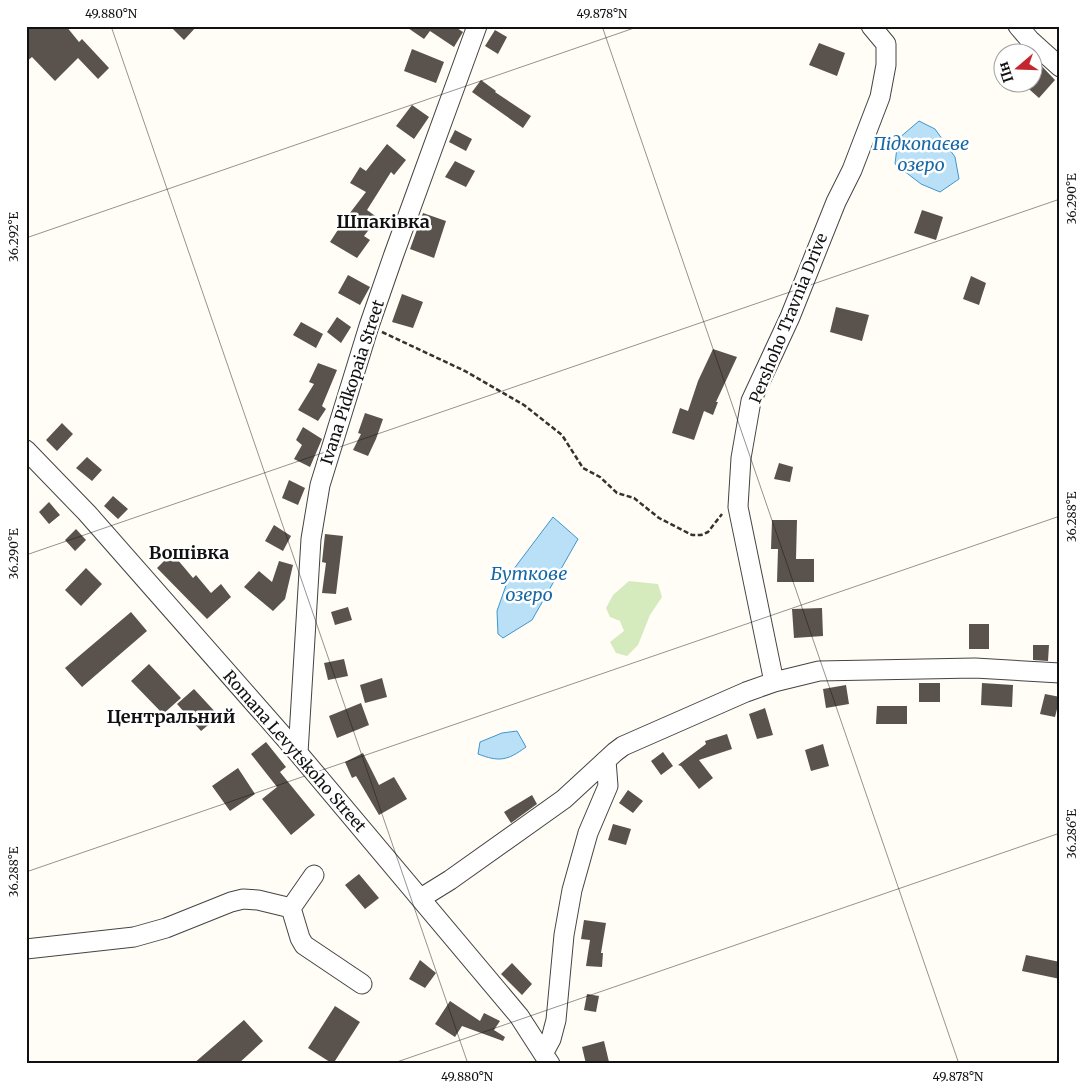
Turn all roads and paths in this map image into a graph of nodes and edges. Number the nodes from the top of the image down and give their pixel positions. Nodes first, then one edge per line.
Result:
1 (477, 26) edge
2 (871, 26) edge
3 (1018, 26) edge
4 (1060, 67) edge
5 (370, 326) junction
6 (26, 450) edge
7 (738, 507) junction
8 (1060, 673) edge
9 (774, 682) junction
10 (298, 754) junction
11 (606, 760) junction
12 (314, 874) dead end
13 (421, 898) junction
14 (291, 908) junction
15 (26, 949) edge
16 (362, 984) dead end
17 (547, 1058) edge

1 - 5 street, Ivana Pidkopaia Street
2 - 7 street, Pershoho Travnia Drive
3 - 4 street
5 - 7 path
5 - 10 street, Ivana Pidkopaia Street
6 - 10 street, Romana Levytskoho Street
7 - 9 street, Pershoho Travnia Drive
8 - 9 street
9 - 11 street
10 - 13 street, Romana Levytskoho Street
11 - 13 street
11 - 17 street
12 - 14 street
13 - 17 street, Romana Levytskoho Street
14 - 15 street
14 - 16 street

